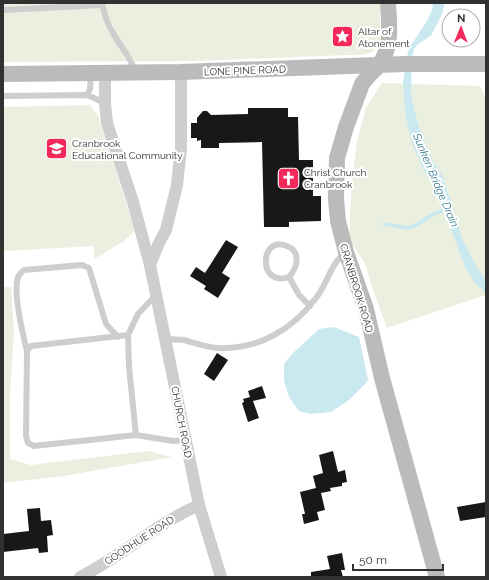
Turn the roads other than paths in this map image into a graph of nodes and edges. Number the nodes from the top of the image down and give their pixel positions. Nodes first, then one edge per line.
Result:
1 (388, 3) edge
2 (102, 4) edge
3 (3, 10) edge
4 (486, 64) edge
5 (379, 65) junction
6 (181, 72) junction
7 (98, 73) junction
8 (135, 73) junction
9 (3, 74) edge
10 (87, 94) junction
11 (3, 96) edge
12 (105, 104) junction
13 (346, 252) junction
14 (150, 265) junction
15 (288, 277) junction
16 (156, 295) junction
17 (310, 306) junction
18 (128, 335) junction
19 (118, 337) junction
20 (166, 339) junction
21 (27, 351) junction
22 (136, 435) junction
23 (186, 440) junction
24 (199, 506) junction
25 (80, 577) edge
26 (221, 577) edge
27 (437, 577) edge

1 - 5 street, CRANBROOK ROAD
2 - 3 lane
2 - 8 lane
4 - 5 street, LONE PINE ROAD
5 - 6 street, LONE PINE ROAD
5 - 13 street, CRANBROOK ROAD
6 - 8 street, LONE PINE ROAD
6 - 14 street
7 - 8 street, LONE PINE ROAD
7 - 9 street, LONE PINE ROAD
7 - 10 lane
7 - 12 street, CHURCH ROAD
10 - 11 lane
10 - 12 lane
12 - 14 street, CHURCH ROAD
13 - 17 lane
13 - 27 street, CRANBROOK ROAD
14 - 16 street, CHURCH ROAD
15 - 15 lane
15 - 17 lane
16 - 18 lane
16 - 20 street, CHURCH ROAD
17 - 20 lane
18 - 19 lane
18 - 22 lane
19 - 21 lane
19 - 21 lane
20 - 23 street, CHURCH ROAD
21 - 22 lane
22 - 23 lane
23 - 24 street, CHURCH ROAD
24 - 25 street, GOODHUE ROAD
24 - 26 street, CHURCH ROAD

